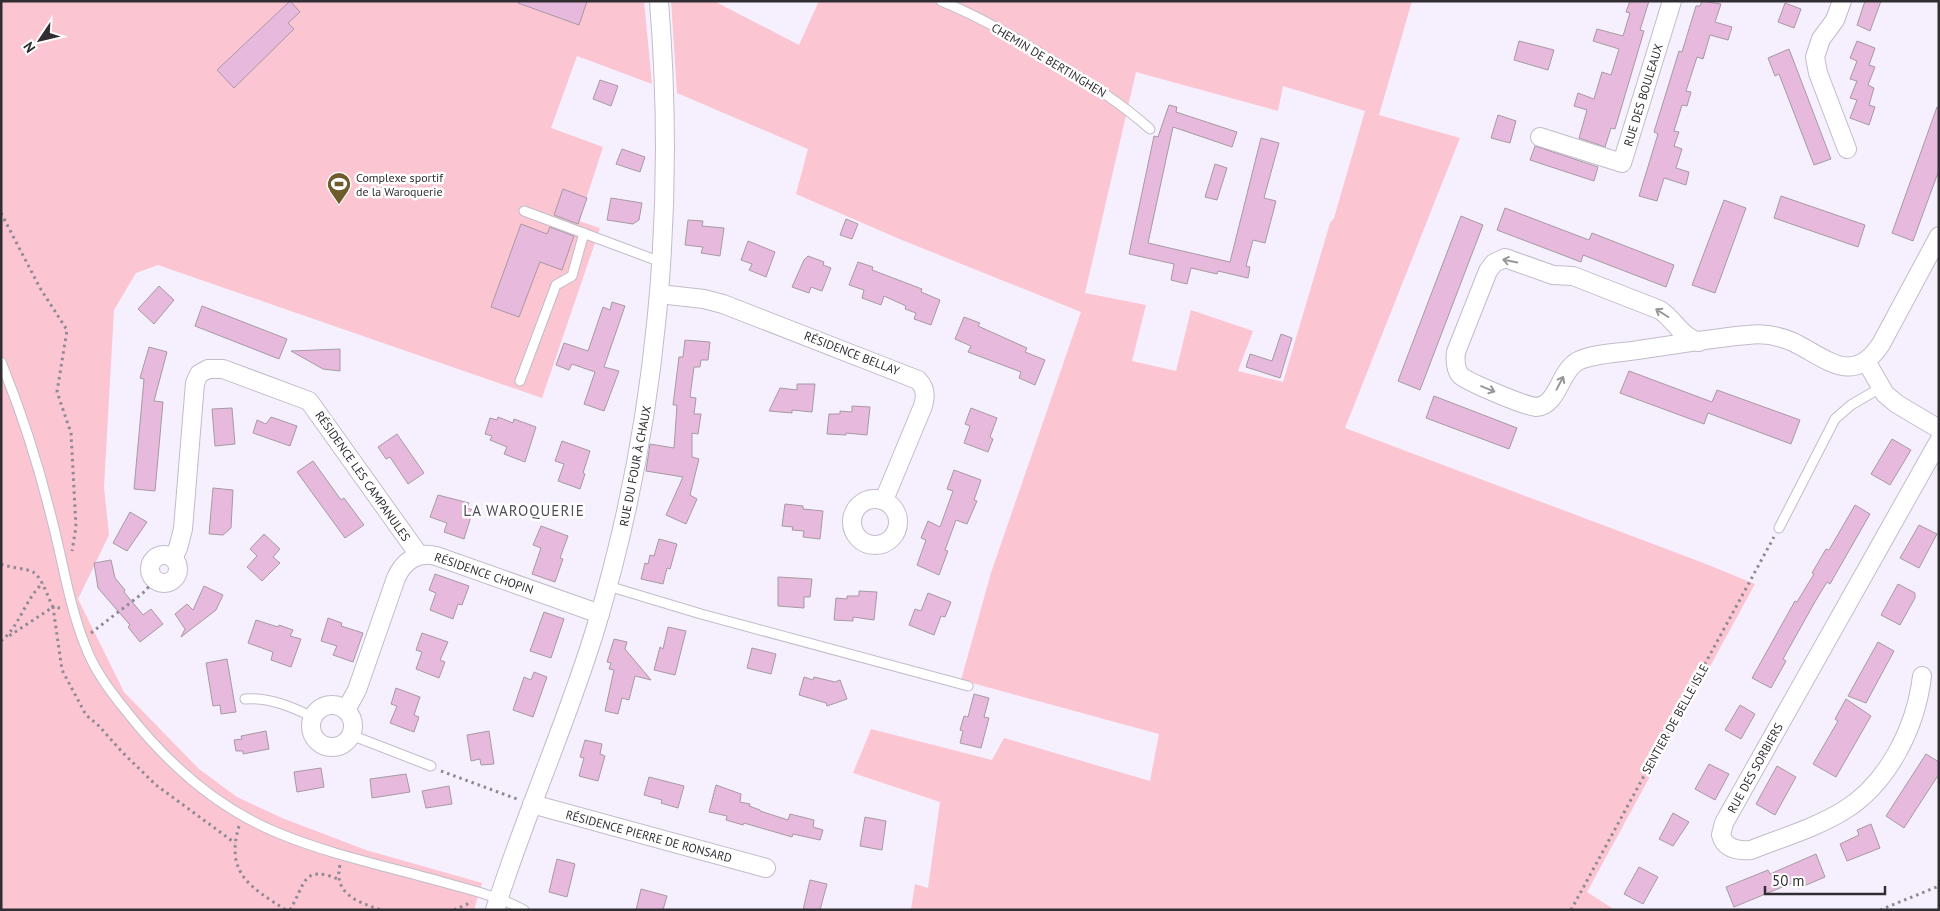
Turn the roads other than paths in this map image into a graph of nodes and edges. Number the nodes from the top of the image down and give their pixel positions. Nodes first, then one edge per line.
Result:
1 (660, 1) edge
2 (941, 1) edge
3 (1672, 1) edge
4 (1842, 1) edge
5 (1150, 129) dead end
6 (1540, 136) dead end
7 (1847, 149) dead end
8 (524, 211) dead end
9 (584, 233) junction
10 (1939, 236) edge
11 (661, 262) junction
12 (659, 294) junction
13 (1699, 342) junction
14 (1866, 361) junction
15 (1, 362) edge
16 (520, 381) dead end
17 (1880, 388) junction
18 (1939, 429) edge
19 (1939, 440) edge
20 (884, 500) dead end
21 (1779, 528) road end
22 (419, 555) junction
23 (155, 580) road end
24 (608, 586) junction
25 (600, 614) junction
26 (1922, 676) dead end
27 (968, 686) dead end
28 (245, 699) dead end
29 (346, 710) junction
30 (313, 717) junction
31 (351, 735) junction
32 (431, 766) road end
33 (532, 804) junction
34 (766, 868) dead end
35 (496, 904) edge
36 (524, 910) edge

1 - 11 street, RUE DU FOUR À CHAUX
2 - 5 lane, CHEMIN DE BERTINGHEN
3 - 6 street, RUE DES BOULEAUX
4 - 7 street
8 - 9 lane
9 - 11 lane
9 - 16 lane
10 - 14 street
11 - 12 street, RUE DU FOUR À CHAUX
12 - 20 street, RÉSIDENCE BELLAY
12 - 24 street, RUE DU FOUR À CHAUX
13 -> 13 street
13 - 14 street
14 - 17 street
15 - 35 lane
17 - 18 street
17 - 21 lane
19 - 26 street, RUE DES SORBIERS
22 - 23 street, RÉSIDENCE LES CAMPANULES
22 - 25 street, RÉSIDENCE CHOPIN
22 - 29 street, RÉSIDENCE CHOPIN
24 - 25 street, RUE DU FOUR À CHAUX
24 - 27 lane
25 - 33 street, RUE DU FOUR À CHAUX
28 - 30 lane
29 - 30 street
29 - 31 street
30 - 31 street
31 - 32 lane
33 - 34 street, RÉSIDENCE PIERRE DE RONSARD
33 - 35 street, RUE DU FOUR À CHAUX
35 - 36 lane

